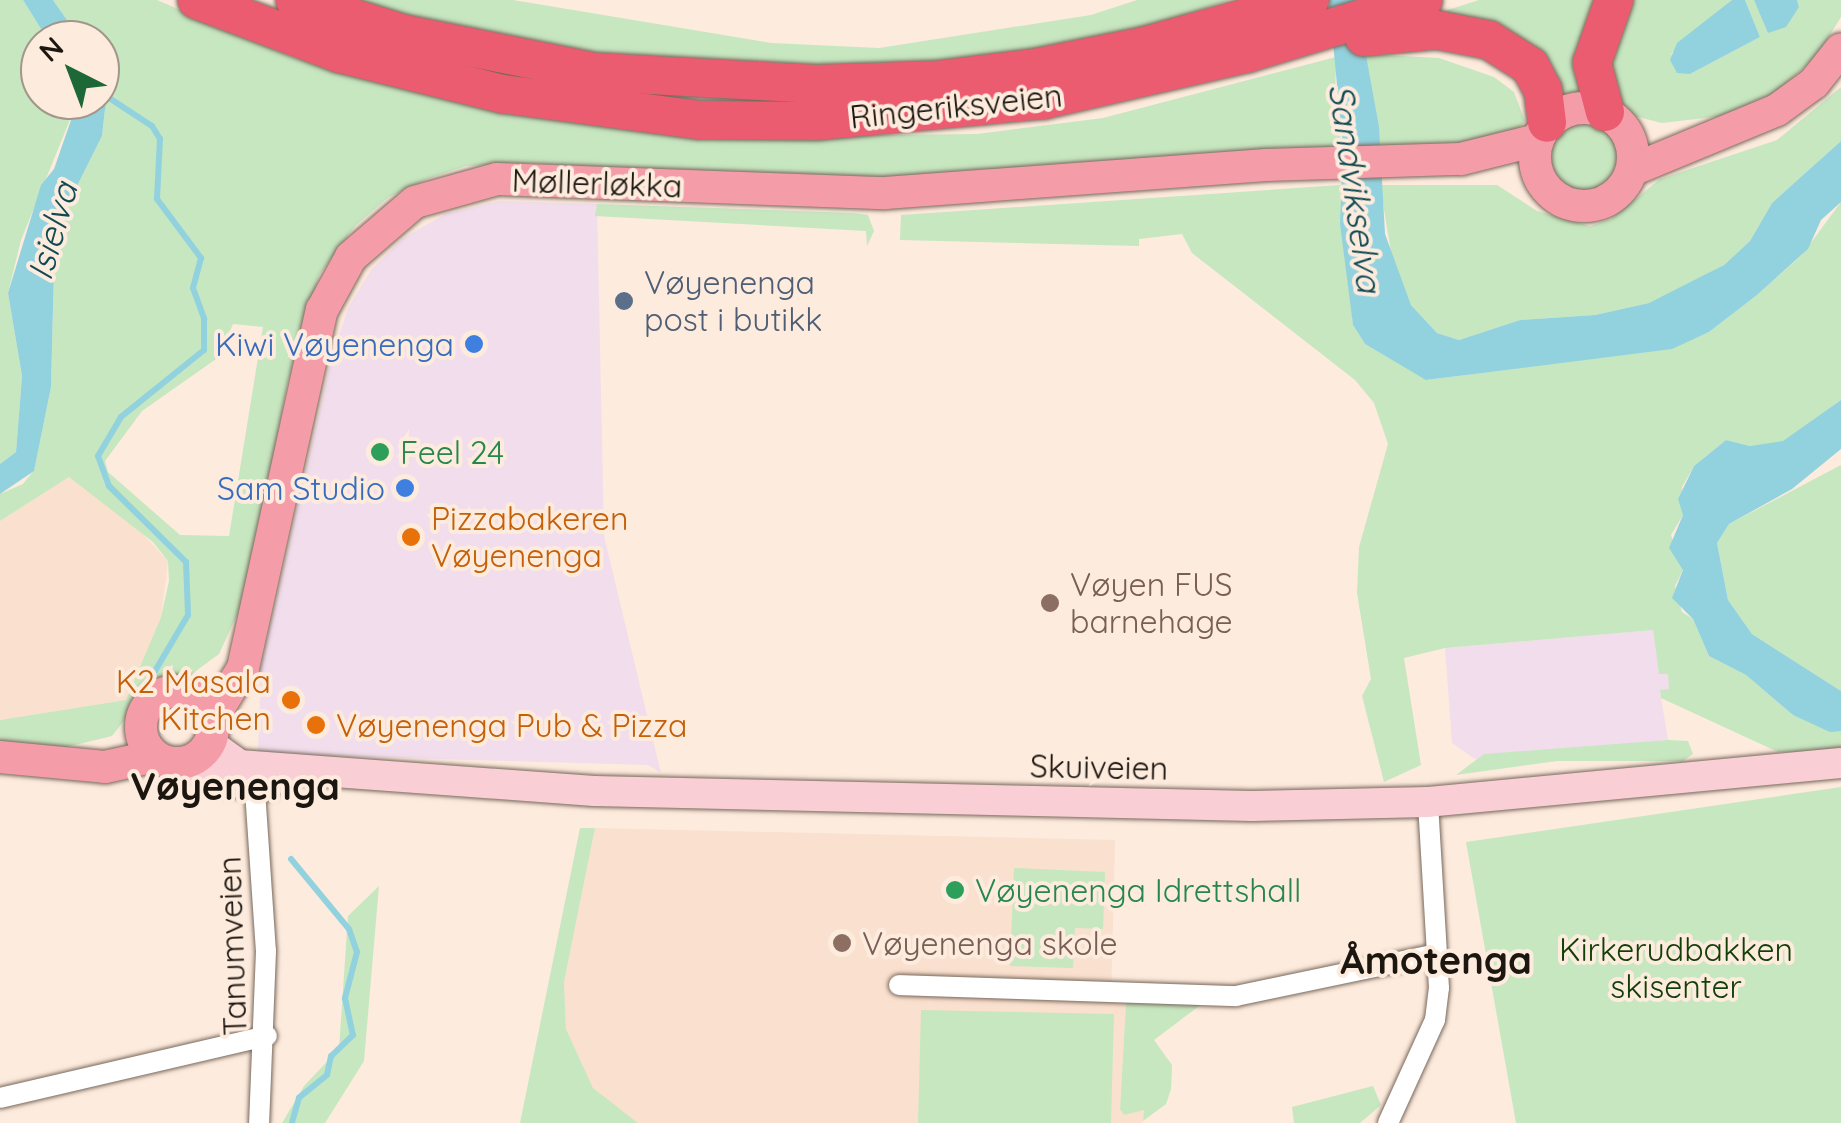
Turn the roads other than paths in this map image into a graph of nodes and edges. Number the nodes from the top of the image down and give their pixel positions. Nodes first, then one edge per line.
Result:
1 (197, 0) edge
2 (1310, 0) edge
3 (1614, 0) edge
4 (1430, 15) edge
5 (289, 17) edge
6 (1244, 37) junction
7 (1841, 49) edge
8 (1631, 141) junction
9 (1533, 151) junction
10 (248, 640) junction
11 (187, 693) junction
12 (141, 724) junction
13 (190, 745) junction
14 (0, 757) edge
15 (1841, 763) edge
16 (72, 764) junction
17 (254, 776) junction
18 (1428, 802) junction
19 (1437, 954) junction
20 (899, 984) dead end
21 (267, 1036) junction
22 (0, 1098) edge
23 (260, 1123) edge
24 (1388, 1123) edge

1 - 5 highway, Ringeriksveien
2 - 6 highway, Ringeriksveien
3 - 8 highway
4 - 6 highway, Ringeriksveien
4 - 9 highway
5 - 6 highway, Ringeriksveien
7 - 8 main road
8 - 9 main road
8 - 9 main road
9 - 10 main road, Møllerløkka
10 - 11 main road
10 - 13 main road, Møllerløkka
11 - 12 main road
11 - 13 main road
12 - 13 main road
12 - 16 main road
13 - 16 main road
13 - 17 main road, Skuiveien
14 - 16 main road
15 - 18 main road, Skuiveien
17 - 18 main road, Skuiveien
17 - 21 street, Tanumveien
18 - 19 street
19 - 20 street
19 - 24 street
21 - 22 street
21 - 23 street, Tanumveien

